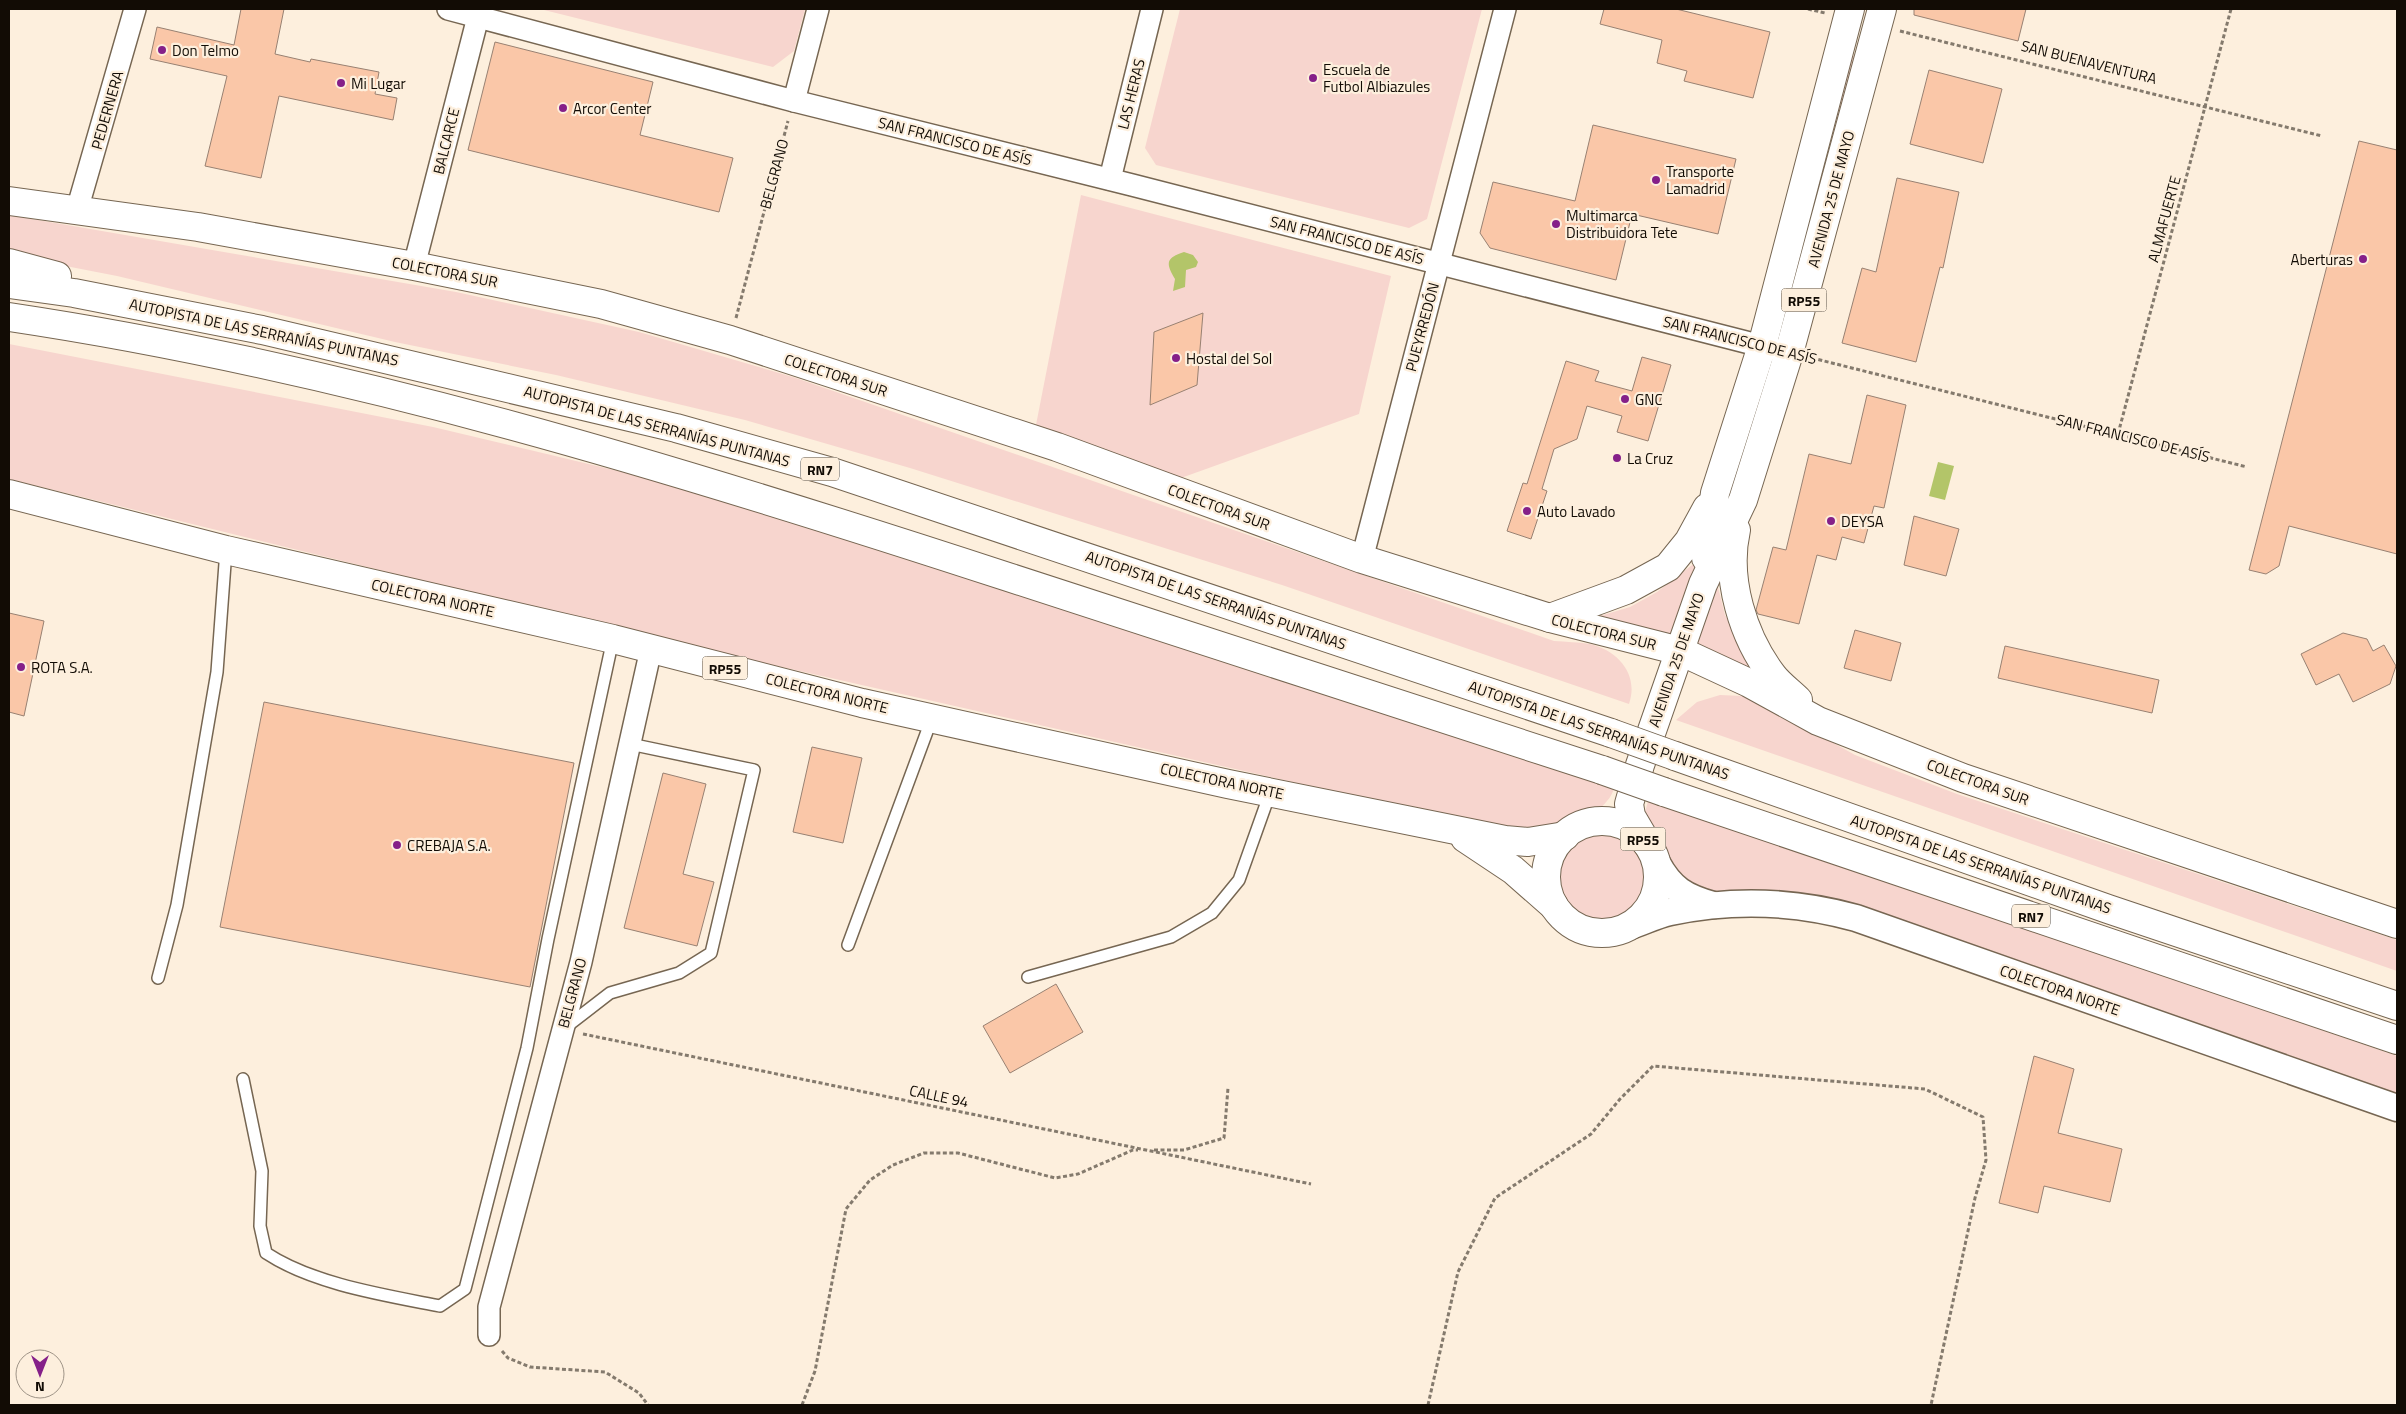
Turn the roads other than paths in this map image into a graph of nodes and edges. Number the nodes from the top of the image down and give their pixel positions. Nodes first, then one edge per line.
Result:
1 (135, 9) edge
2 (448, 9) edge
3 (818, 9) edge
4 (1152, 9) edge
5 (1505, 9) edge
6 (1849, 14) edge
7 (478, 17) junction
8 (1880, 17) edge
9 (794, 101) junction
10 (1110, 179) junction
11 (9, 201) edge
12 (77, 210) junction
13 (9, 263) edge
14 (1438, 264) junction
15 (414, 266) junction
16 (9, 284) edge
17 (9, 317) edge
18 (337, 346) junction
19 (1762, 346) junction
20 (1789, 353) junction
21 (9, 494) edge
22 (1715, 494) junction
23 (1743, 500) junction
24 (226, 550) junction
25 (1362, 559) junction
26 (1703, 584) junction
27 (1550, 618) junction
28 (613, 639) junction
29 (651, 649) junction
30 (1680, 651) junction
31 (932, 718) junction
32 (1818, 721) junction
33 (630, 744) junction
34 (1640, 765) junction
35 (1270, 791) junction
36 (1444, 826) junction
37 (1576, 829) junction
38 (1652, 854) junction
39 (1716, 906) junction
40 (1555, 907) junction
41 (2397, 924) edge
42 (1630, 926) junction
43 (848, 945) dead end
44 (1028, 977) dead end
45 (158, 978) dead end
46 (2397, 1006) edge
47 (563, 1030) junction
48 (2397, 1040) edge
49 (242, 1079) dead end
50 (2397, 1108) edge
51 (489, 1335) road end

1 - 12 street, PEDERNERA
2 - 7 street, SAN FRANCISCO DE ASÍS
3 - 9 street
4 - 10 street, LAS HERAS
5 - 14 street, PUEYRREDÓN
6 - 8 lane
6 - 19 main road, AVENIDA 25 DE MAYO / RP55
7 - 9 street, SAN FRANCISCO DE ASÍS
7 - 15 street, BALCARCE
8 - 20 main road, AVENIDA 25 DE MAYO / RP55
9 - 10 street, SAN FRANCISCO DE ASÍS
10 - 14 street, SAN FRANCISCO DE ASÍS
11 - 12 main road, COLECTORA SUR
12 - 15 main road, COLECTORA SUR
13 - 18 main road
14 - 19 street, SAN FRANCISCO DE ASÍS
14 - 25 street, PUEYRREDÓN
15 - 25 main road, COLECTORA SUR
16 - 18 main road, AUTOPISTA DE LAS SERRANÍAS PUNTANAS / RN7
17 - 48 main road, AUTOPISTA DE LAS SERRANÍAS PUNTANAS / RN7, bridge
18 - 46 main road, AUTOPISTA DE LAS SERRANÍAS PUNTANAS / RN7, bridge
19 - 20 street, SAN FRANCISCO DE ASÍS
19 - 22 main road, AVENIDA 25 DE MAYO / RP55
20 - 23 main road, AVENIDA 25 DE MAYO / RP55
21 - 24 main road, COLECTORA NORTE / RP55
22 - 26 main road, AVENIDA 25 DE MAYO / RP55
22 - 27 main road
23 - 26 main road, AVENIDA 25 DE MAYO / RP55
23 - 32 main road
24 - 28 main road, COLECTORA NORTE / RP55
24 - 45 lane
25 - 27 main road, COLECTORA SUR
26 - 30 main road, AVENIDA 25 DE MAYO / RP55
27 - 30 main road, COLECTORA SUR
28 - 29 main road, COLECTORA NORTE / RP55
28 - 49 lane
29 - 31 main road, COLECTORA NORTE / RP55
29 - 33 street, BELGRANO
30 - 32 main road, COLECTORA SUR
30 - 34 main road, AVENIDA 25 DE MAYO / RP55
31 - 35 main road, COLECTORA NORTE / RP55
31 - 43 lane
32 - 41 main road, COLECTORA SUR
33 - 47 street, BELGRANO
33 - 47 lane
34 - 37 main road, AVENIDA 25 DE MAYO / RP55
34 - 38 main road, AVENIDA 25 DE MAYO / RP55
35 - 36 main road, COLECTORA NORTE / RP55
35 - 44 lane
36 - 37 main road, COLECTORA NORTE / RP55
36 - 40 main road, COLECTORA NORTE / RP55
37 - 38 main road, RP55
37 - 40 main road, RP55
38 - 39 street, COLECTORA NORTE
38 - 42 main road, RP55
39 - 42 street, COLECTORA NORTE
39 - 50 street, COLECTORA NORTE
40 - 42 main road, RP55
47 - 51 street, BELGRANO

